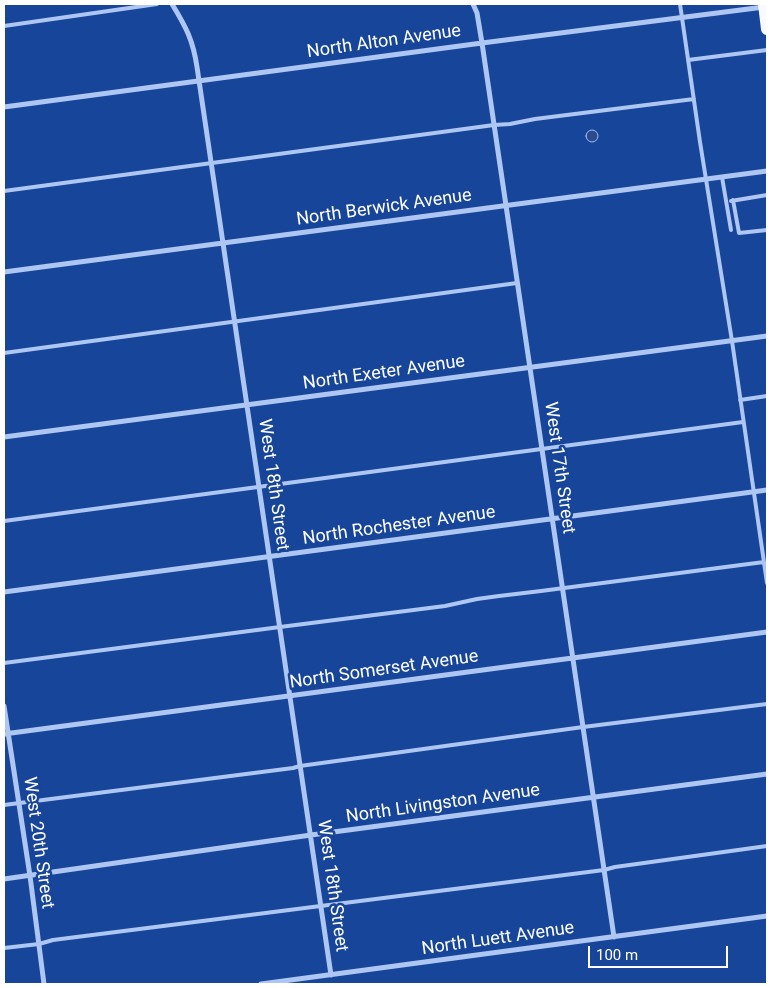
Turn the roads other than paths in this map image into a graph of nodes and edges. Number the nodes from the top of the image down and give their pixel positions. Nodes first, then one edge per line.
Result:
1 (119, 4) edge
2 (157, 4) edge
3 (172, 4) edge
4 (473, 4) edge
5 (680, 4) edge
6 (765, 6) edge
7 (121, 9) junction
8 (682, 17) junction
9 (4, 26) edge
10 (767, 29) edge
11 (482, 43) junction
12 (767, 50) edge
13 (688, 60) junction
14 (199, 80) junction
15 (694, 99) junction
16 (4, 107) edge
17 (494, 125) junction
18 (212, 163) junction
19 (767, 171) edge
20 (722, 177) junction
21 (705, 179) junction
22 (4, 191) edge
23 (767, 195) edge
24 (733, 200) junction
25 (726, 201) junction
26 (506, 206) junction
27 (731, 230) dead end
28 (767, 230) edge
29 (224, 243) junction
30 (4, 272) edge
31 (517, 283) junction
32 (235, 322) junction
33 (767, 336) edge
34 (732, 341) junction
35 (4, 353) edge
36 (530, 367) junction
37 (767, 396) edge
38 (740, 400) junction
39 (248, 405) junction
40 (744, 422) junction
41 (4, 437) edge
42 (542, 449) junction
43 (260, 487) junction
44 (767, 490) edge
45 (754, 492) junction
46 (552, 519) junction
47 (4, 521) edge
48 (270, 557) junction
49 (764, 562) junction
50 (767, 583) edge
51 (562, 589) junction
52 (4, 592) edge
53 (280, 626) junction
54 (767, 632) edge
55 (573, 658) junction
56 (4, 664) edge
57 (290, 696) junction
58 (767, 704) edge
59 (4, 706) edge
60 (583, 727) junction
61 (6, 734) edge
62 (300, 766) junction
63 (767, 774) edge
64 (593, 798) junction
65 (19, 804) junction
66 (4, 805) edge
67 (311, 836) junction
68 (767, 846) edge
69 (604, 870) junction
70 (30, 876) junction
71 (4, 879) edge
72 (321, 906) junction
73 (767, 916) edge
74 (614, 937) junction
75 (39, 944) junction
76 (4, 948) edge
77 (331, 975) junction
78 (44, 984) edge
79 (261, 984) edge

1 - 7 lane
2 - 7 lane
3 - 14 street, West 18th Street
4 - 11 street, West 17th Street
5 - 8 lane
6 - 8 street, North Alton Avenue
6 - 10 main road
7 - 9 lane
8 - 11 street, North Alton Avenue
8 - 13 lane
11 - 14 street, North Alton Avenue
11 - 17 street, West 17th Street
12 - 13 lane
13 - 15 lane
14 - 16 street, North Alton Avenue
14 - 18 street, West 18th Street
15 - 17 lane
15 - 21 lane
17 - 18 lane
17 - 26 street, West 17th Street
18 - 22 lane
18 - 29 street, West 18th Street
19 - 20 street, North Berwick Avenue
20 - 21 street, North Berwick Avenue
20 - 25 lane
21 - 26 street, North Berwick Avenue
21 - 34 lane
23 - 24 lane
24 - 25 lane
24 - 28 lane
25 - 27 lane
26 - 29 street, North Berwick Avenue
26 - 31 street, West 17th Street
29 - 30 street, North Berwick Avenue
29 - 32 street, West 18th Street
31 - 32 lane
31 - 36 street, West 17th Street
32 - 35 lane
32 - 39 street, West 18th Street
33 - 34 street, North Exeter Avenue
34 - 36 street, North Exeter Avenue
34 - 38 lane
36 - 39 street, North Exeter Avenue
36 - 42 street, West 17th Street
37 - 38 lane
38 - 40 lane
39 - 41 street, North Exeter Avenue
39 - 43 street, West 18th Street
40 - 42 lane
40 - 45 lane
42 - 43 lane
42 - 46 street, West 17th Street
43 - 47 lane
43 - 48 street, West 18th Street
44 - 45 street, North Rochester Avenue
45 - 46 street, North Rochester Avenue
45 - 49 lane
46 - 48 street, North Rochester Avenue
46 - 51 street, West 17th Street
48 - 52 street, North Rochester Avenue
48 - 53 street, West 18th Street
49 - 50 lane
49 - 51 lane
51 - 53 lane
51 - 55 street, West 17th Street
53 - 56 lane
53 - 57 street, West 18th Street
54 - 55 street, North Somerset Avenue
55 - 57 street, North Somerset Avenue
55 - 60 street, West 17th Street
57 - 61 street, North Somerset Avenue
57 - 62 street, West 18th Street
58 - 60 lane
59 - 61 street, West 20th Street
60 - 62 lane
60 - 64 street, West 17th Street
61 - 65 street, West 20th Street
62 - 65 lane
62 - 67 street, West 18th Street
63 - 64 street, North Livingston Avenue
64 - 67 street, North Livingston Avenue
64 - 69 street, West 17th Street
65 - 66 lane
65 - 70 street, West 20th Street
67 - 70 street, North Livingston Avenue
67 - 72 street, West 18th Street
68 - 69 lane
69 - 72 lane
69 - 74 street, West 17th Street
70 - 71 street, North Livingston Avenue
70 - 75 street, West 20th Street
72 - 75 lane
72 - 77 street, West 18th Street
73 - 74 street, North Luett Avenue
74 - 77 street, North Luett Avenue
75 - 76 lane
75 - 78 street, West 20th Street
77 - 79 street, North Luett Avenue

